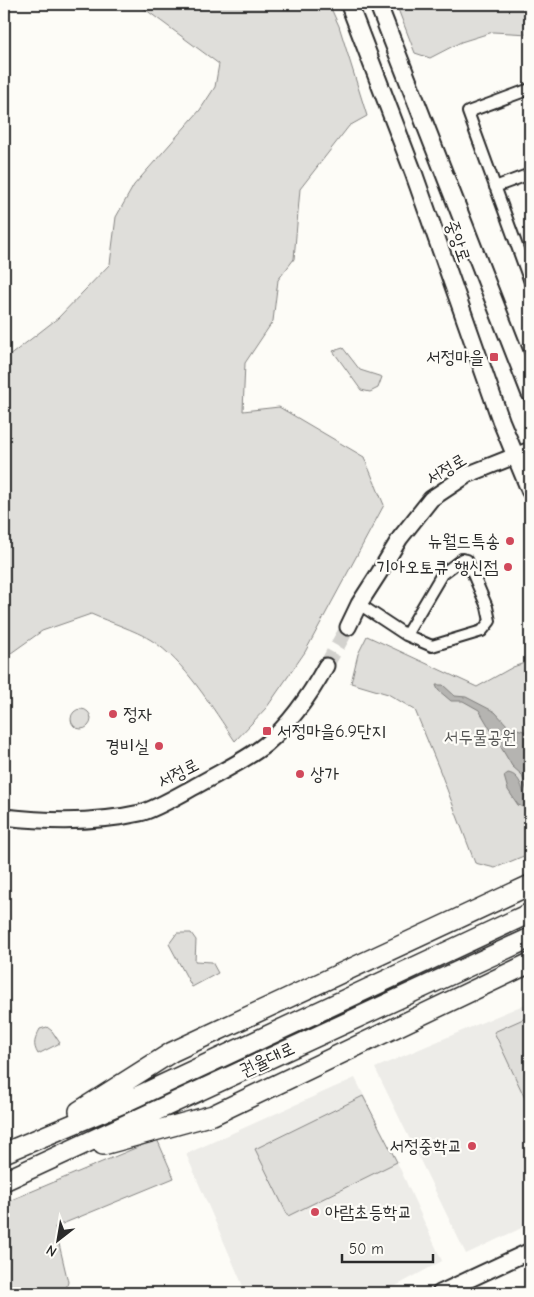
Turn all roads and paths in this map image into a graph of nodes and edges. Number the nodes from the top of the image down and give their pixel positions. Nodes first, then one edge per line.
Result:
1 (349, 4) edge
2 (378, 4) edge
3 (530, 90) edge
4 (530, 174) edge
5 (495, 187) junction
6 (526, 259) edge
7 (530, 282) edge
8 (530, 393) edge
9 (523, 453) edge
10 (530, 490) edge
11 (359, 604) junction
12 (348, 627) tunnel mouth
13 (406, 635) junction
14 (326, 666) tunnel mouth
15 (4, 817) edge
16 (530, 886) edge
17 (530, 913) edge
18 (530, 938) edge
19 (530, 962) edge
20 (38, 1137) junction
21 (4, 1153) edge
22 (51, 1159) junction
23 (4, 1181) edge
24 (530, 1251) edge
25 (440, 1293) edge

1 - 9 main road, 중앙로
2 - 8 main road, 중앙로
3 - 5 street
4 - 5 street
5 - 6 street
6 - 7 street
9 - 10 main road, 중앙로
9 - 11 main road, 서정로
11 - 12 main road, 서정로
11 - 13 street
13 - 13 street
14 - 15 main road, 서정로
16 - 20 highway
17 - 20 highway, 권율대로
18 - 22 highway, 권율대로
19 - 22 highway
20 - 21 highway, 권율대로
22 - 23 highway, 권율대로
24 - 25 main road

